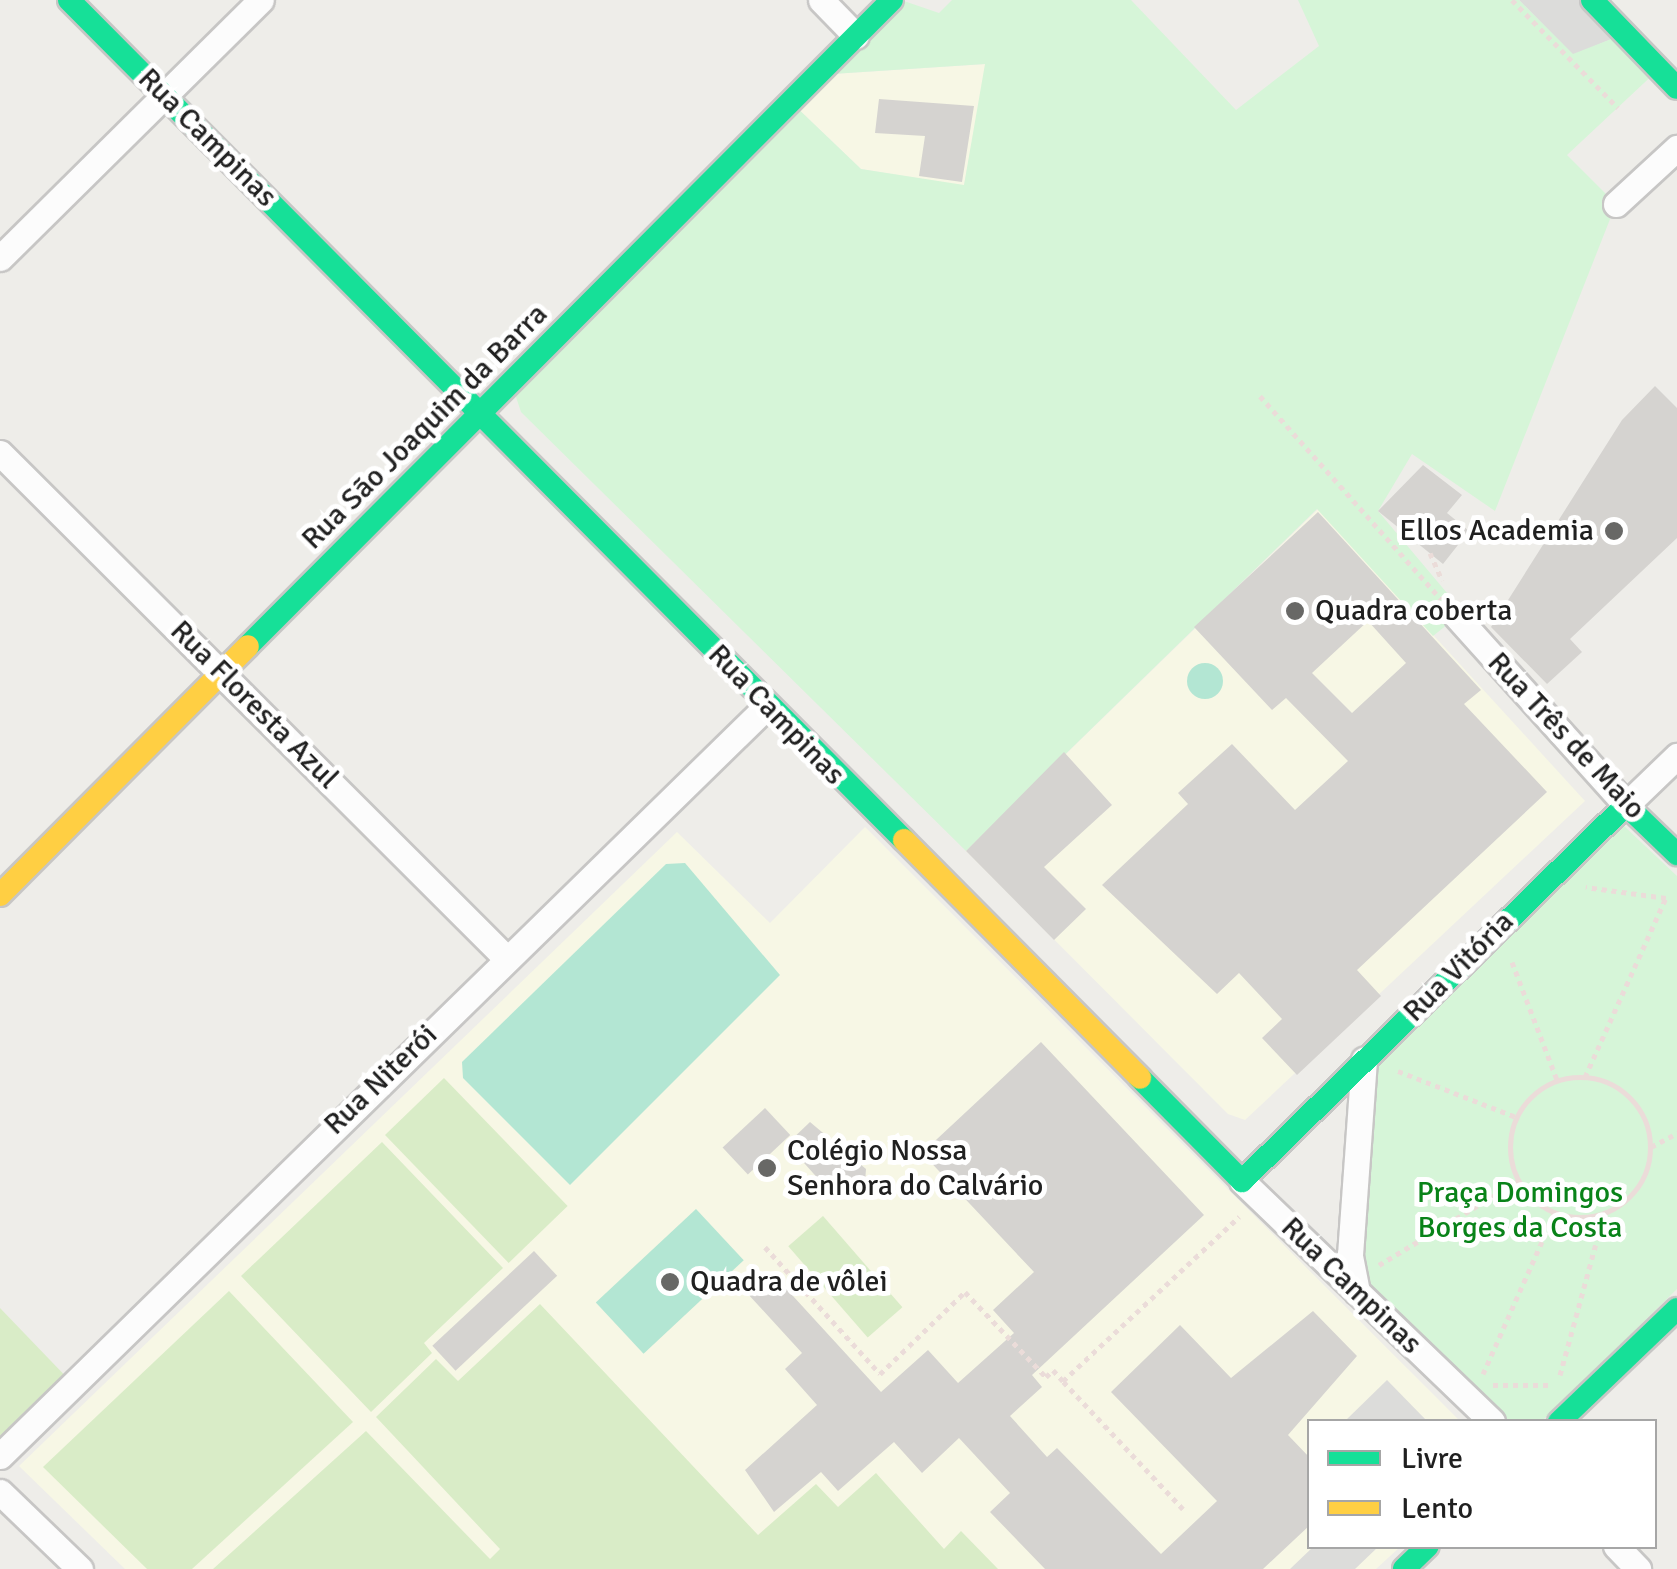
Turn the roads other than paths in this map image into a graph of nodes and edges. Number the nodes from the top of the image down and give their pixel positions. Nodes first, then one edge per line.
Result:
1 (69, 0) edge
2 (261, 0) edge
3 (821, 0) edge
4 (892, 0) edge
5 (1592, 0) edge
6 (856, 36) junction
7 (1677, 88) edge
8 (164, 96) junction
9 (1677, 148) edge
10 (1616, 204) dead end
11 (0, 258) edge
12 (484, 413) junction
13 (0, 453) edge
14 (1457, 617) road end
15 (221, 671) junction
16 (766, 707) junction
17 (1677, 756) edge
18 (1626, 805) junction
19 (1677, 854) edge
20 (0, 895) edge
21 (507, 959) junction
22 (1375, 1063) junction
23 (1251, 1189) junction
24 (1362, 1282) junction
25 (1677, 1309) edge
26 (1489, 1419) edge
27 (1562, 1419) edge
28 (0, 1456) edge
29 (0, 1492) edge
30 (1425, 1549) edge
31 (1619, 1549) edge
32 (80, 1569) edge
33 (1404, 1569) edge
34 (1638, 1569) edge

1 - 8 street, Rua Campinas
2 - 8 street
3 - 6 street
4 - 6 street, Rua São Joaquim da Barra
5 - 7 street
6 - 12 street, Rua São Joaquim da Barra
8 - 11 street
8 - 12 street, Rua Campinas
9 - 10 street
12 - 15 street, Rua São Joaquim da Barra
12 - 16 street, Rua Campinas
13 - 15 street, Rua Floresta Azul
14 - 18 street, Rua Três de Maio
15 - 20 street, Rua São Joaquim da Barra
15 - 21 street, Rua Floresta Azul
16 - 21 street, Rua Niterói
16 - 23 street, Rua Campinas
17 - 18 street, Rua Vitória
18 - 19 street, Rua Três de Maio
18 - 22 street, Rua Vitória
21 - 28 street, Rua Niterói
22 - 23 street, Rua Vitória
22 - 24 street
23 - 24 street, Rua Campinas
24 - 26 street, Rua Campinas
25 - 27 street
29 - 32 street
30 - 33 street
31 - 34 street

